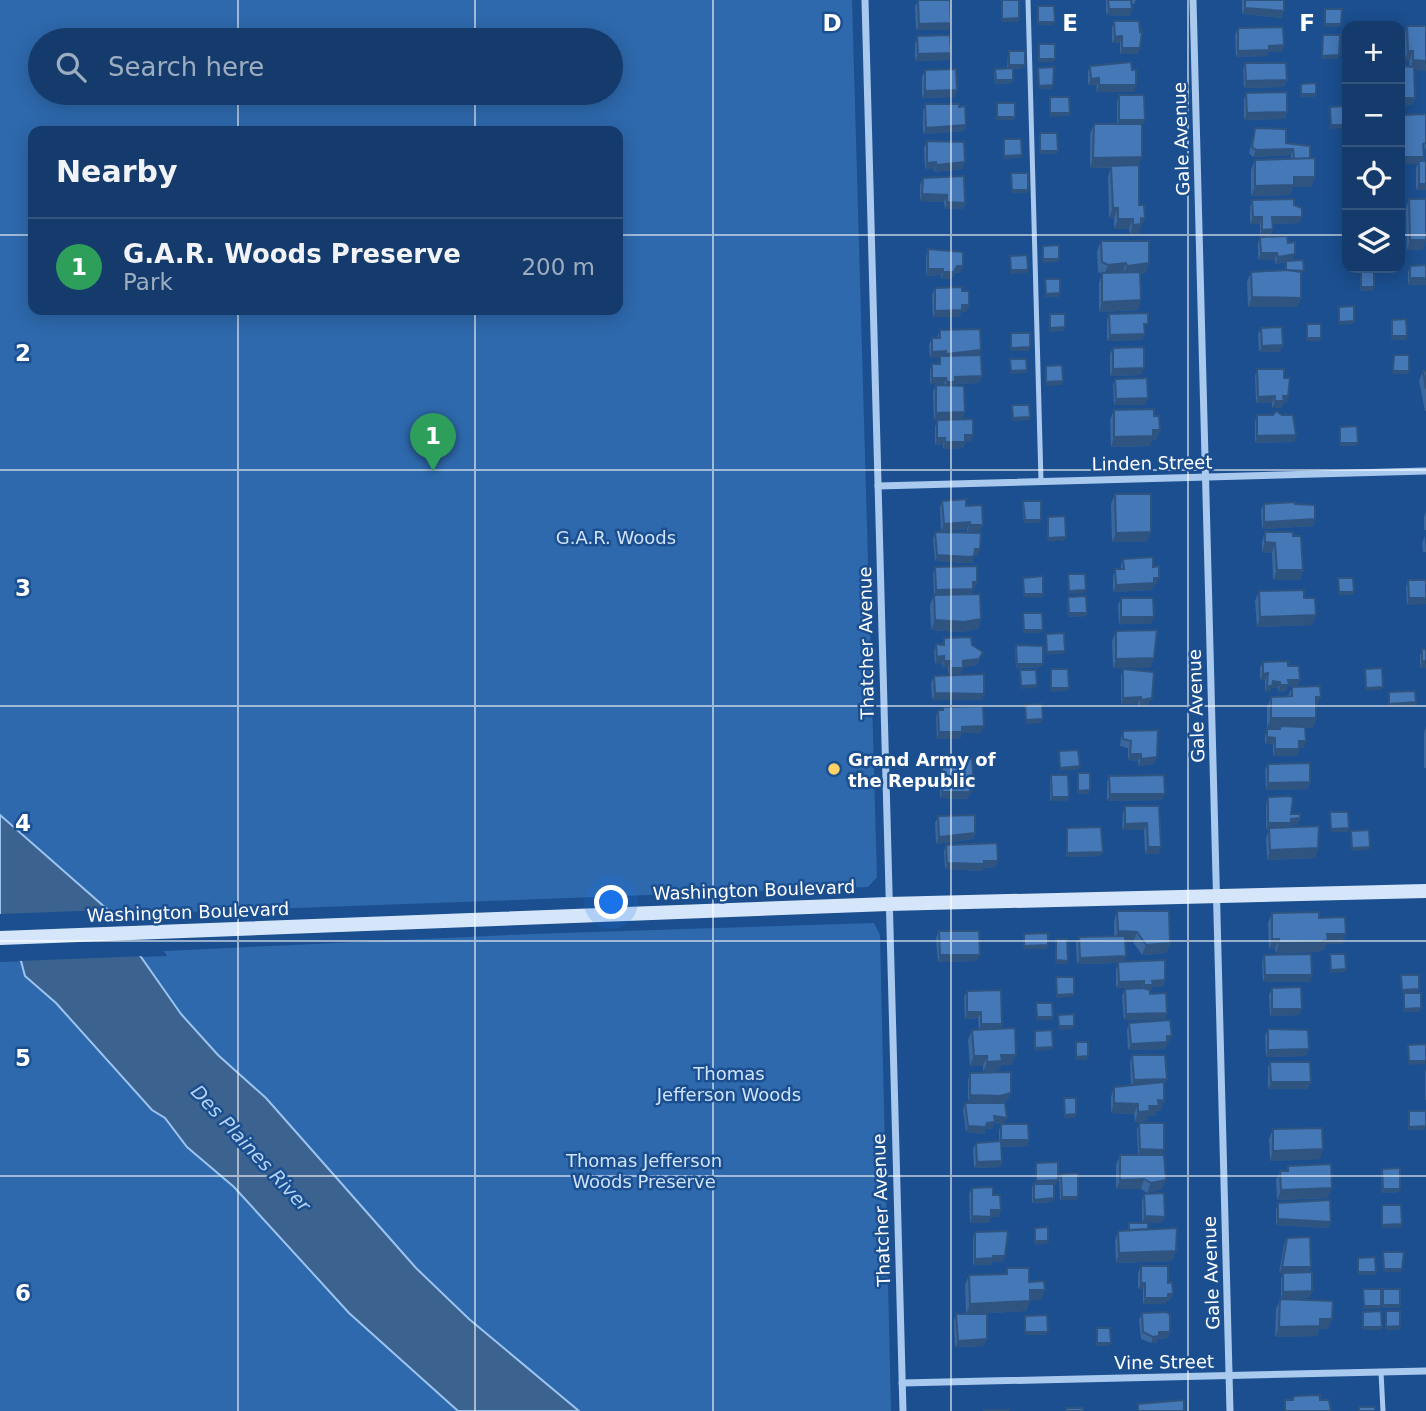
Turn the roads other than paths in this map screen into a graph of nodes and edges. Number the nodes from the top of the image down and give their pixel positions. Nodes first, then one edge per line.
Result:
1 (865, 0) edge
2 (1028, 0) edge
3 (1193, 0) edge
4 (1426, 471) edge
5 (1205, 477) junction
6 (1041, 481) junction
7 (878, 486) junction
8 (1426, 891) edge
9 (1217, 898) junction
10 (888, 905) junction
11 (0, 938) edge
12 (1426, 1371) edge
13 (1381, 1372) junction
14 (1229, 1377) junction
15 (902, 1383) junction
16 (902, 1411) edge
17 (1230, 1411) edge
18 (1382, 1411) edge

1 - 7 street, Thatcher Avenue
2 - 6 lane
3 - 5 street, Gale Avenue
4 - 5 street, Linden Street
5 - 6 street, Linden Street
5 - 9 street, Gale Avenue
6 - 7 street, Linden Street
7 - 10 street, Thatcher Avenue
8 - 9 street, Washington Boulevard
9 - 10 street, Washington Boulevard
9 - 14 street, Gale Avenue
10 - 11 street, Washington Boulevard
10 - 15 street, Thatcher Avenue
12 - 13 street, Vine Street
13 - 14 street, Vine Street
13 - 18 lane
14 - 15 street, Vine Street
14 - 17 street, Gale Avenue
15 - 16 street, Thatcher Avenue

